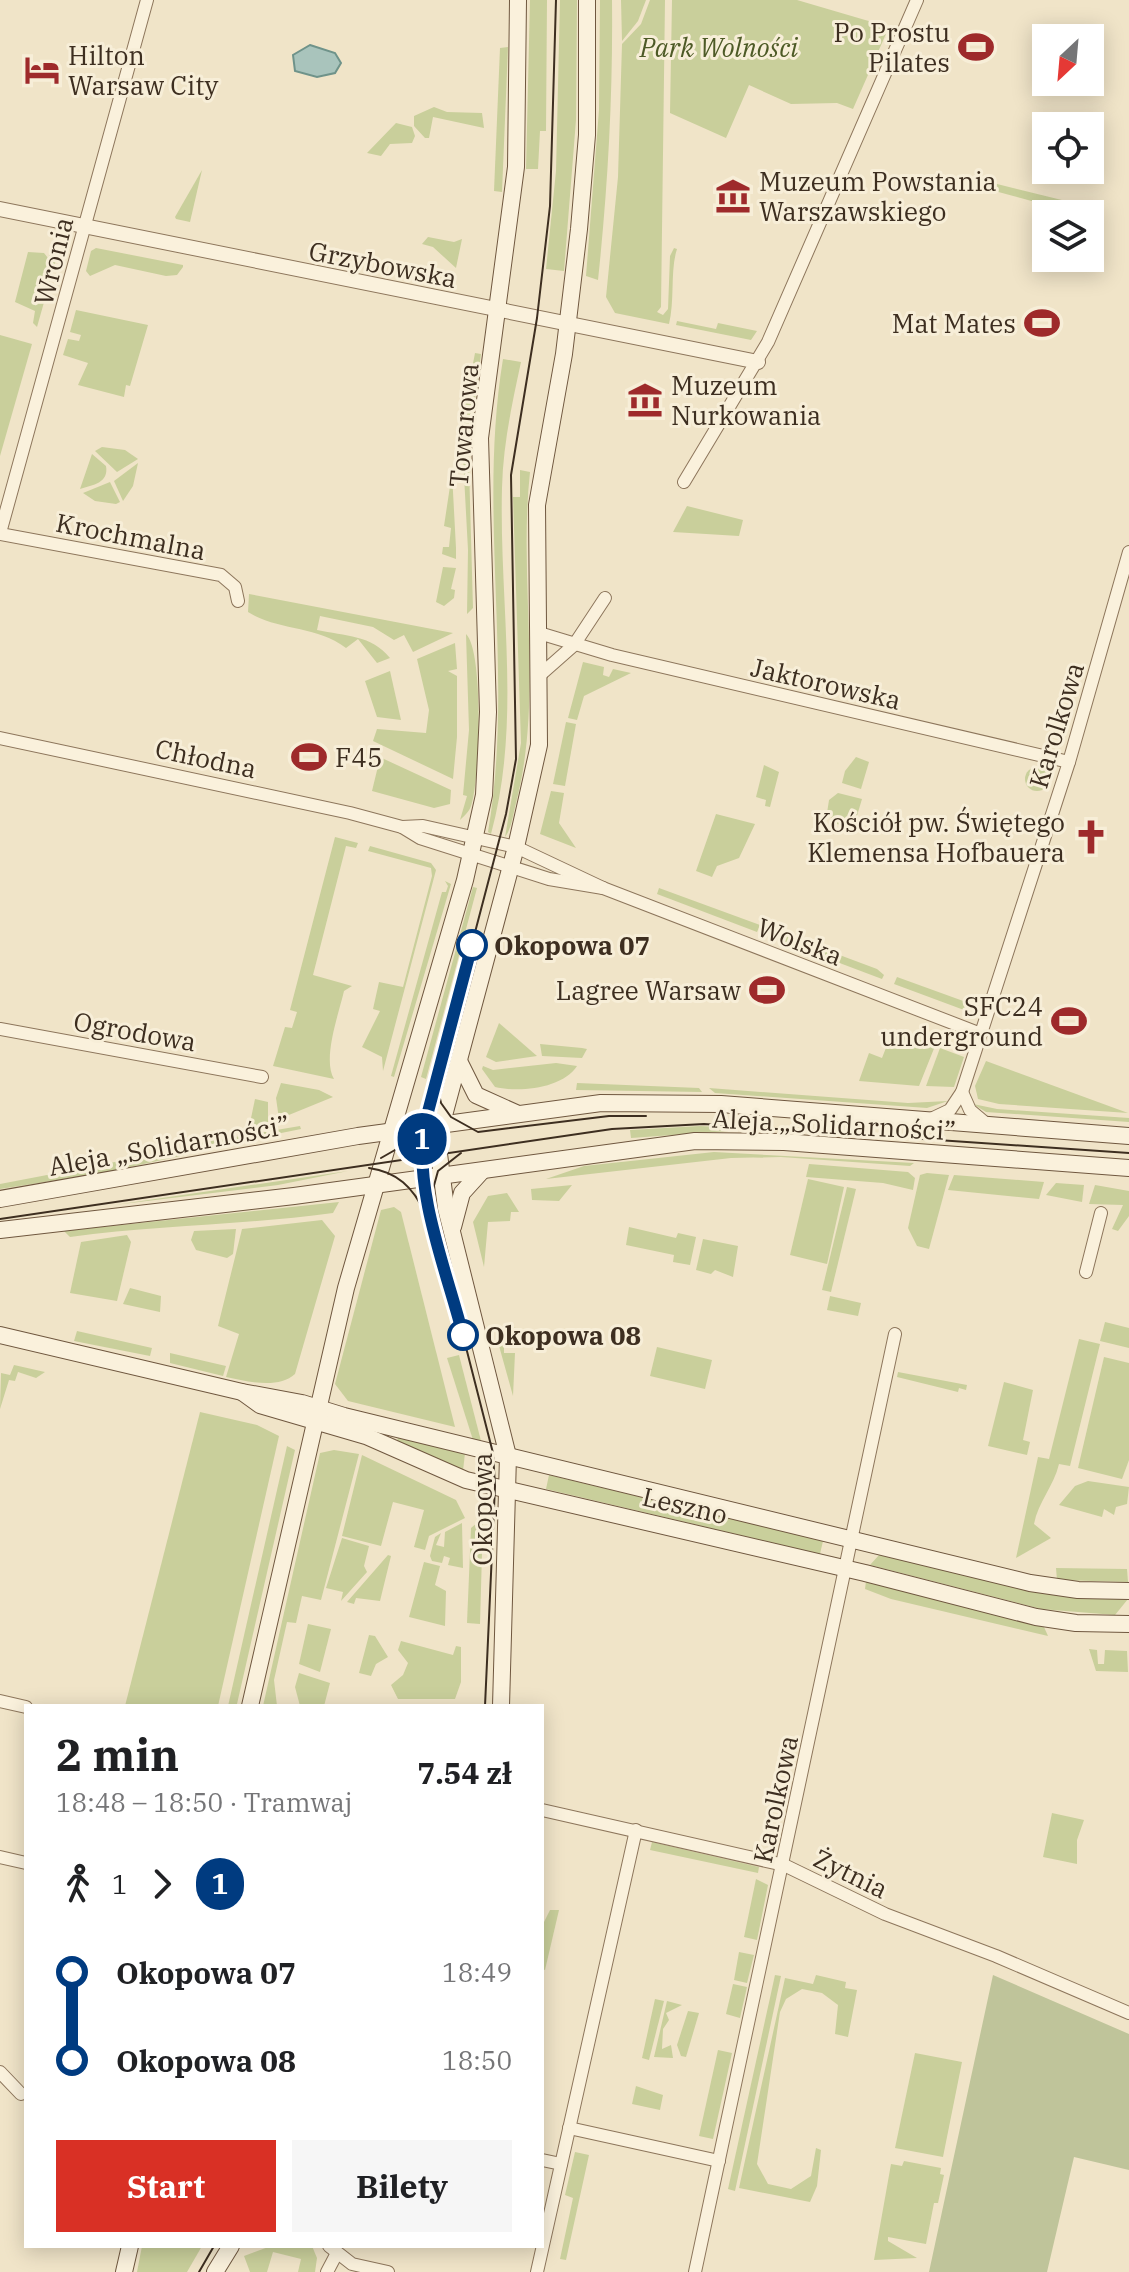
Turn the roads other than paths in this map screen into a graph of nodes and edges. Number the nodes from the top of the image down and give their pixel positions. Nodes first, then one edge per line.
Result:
1 (147, 0) edge
2 (518, 0) edge
3 (587, 0) edge
4 (917, 0) edge
5 (0, 209) edge
6 (85, 226) junction
7 (499, 311) junction
8 (568, 324) junction
9 (758, 362) junction
10 (684, 482) dead end
11 (0, 533) edge
12 (1129, 552) edge
13 (605, 598) dead end
14 (238, 601) dead end
15 (539, 633) junction
16 (574, 645) junction
17 (540, 675) junction
18 (0, 738) edge
19 (1069, 762) junction
20 (496, 841) joint
21 (473, 845) junction
22 (516, 847) junction
23 (491, 859) joint
24 (510, 866) junction
25 (603, 888) junction
26 (0, 1029) edge
27 (981, 1034) junction
28 (459, 1061) junction
29 (262, 1077) dead end
30 (962, 1092) junction
31 (519, 1114) junction
32 (931, 1119) junction
33 (441, 1125) junction
34 (989, 1126) junction
35 (394, 1131) junction
36 (1129, 1136) edge
37 (1129, 1168) edge
38 (482, 1171) junction
39 (442, 1176) junction
40 (377, 1185) junction
41 (0, 1199) edge
42 (1101, 1213) dead end
43 (0, 1230) edge
44 (451, 1232) junction
45 (1086, 1272) dead end
46 (895, 1334) dead end
47 (0, 1335) edge
48 (316, 1415) junction
49 (508, 1456) junction
50 (510, 1489) junction
51 (852, 1540) junction
52 (846, 1568) junction
53 (1129, 1591) edge
54 (1129, 1624) edge
55 (0, 1701) edge
56 (250, 1704) edge
57 (501, 1704) edge
58 (24, 1707) edge
59 (544, 1810) edge
60 (636, 1830) junction
61 (0, 1857) edge
62 (24, 1863) edge
63 (784, 1865) junction
64 (1129, 2013) edge
65 (0, 2072) edge
66 (21, 2094) dead end
67 (569, 2128) junction
68 (544, 2160) edge
69 (719, 2161) junction
70 (561, 2164) junction
71 (544, 2240) edge
72 (130, 2248) edge
73 (230, 2248) edge
74 (542, 2248) edge
75 (333, 2250) edge
76 (124, 2272) edge
77 (215, 2272) edge
78 (327, 2272) edge
79 (388, 2272) edge
80 (537, 2272) edge
81 (695, 2272) edge

1 - 6 street, Wronia
2 - 7 main road, Towarowa
3 - 8 main road
4 - 9 street
5 - 6 street, Grzybowska
6 - 7 street, Grzybowska
6 - 11 street, Wronia
7 - 8 street, Grzybowska
7 - 21 main road, Towarowa
8 - 9 street, Grzybowska
8 - 15 main road
9 - 10 street
11 - 14 street, Krochmalna
12 - 19 street, Karolkowa
13 - 16 street
15 - 16 street, Jaktorowska
15 - 17 main road
16 - 17 street
16 - 19 street, Jaktorowska
17 - 22 main road
18 - 21 street, Chłodna
19 - 27 street, Karolkowa
20 - 21 street, Chłodna
20 - 22 street, Wolska
21 - 23 street, Chłodna
21 - 35 main road
22 - 24 main road
22 - 25 street, Wolska
23 - 24 street, Wolska
24 - 25 street, Wolska
24 - 28 main road
25 - 27 street, Wolska
26 - 29 street, Ogrodowa
27 - 30 street, Karolkowa
28 - 31 main road
28 - 33 main road
30 - 32 street, Karolkowa
30 - 34 street
31 - 32 main road, Aleja „Solidarności”
31 - 33 main road, Aleja „Solidarności”
32 - 34 main road, Aleja „Solidarności”
33 - 35 main road, Aleja „Solidarności”
33 - 39 main road, Okopowa
34 - 36 main road, Aleja „Solidarności”
35 - 40 main road
35 - 41 main road, Aleja „Solidarności”
37 - 38 main road, Aleja „Solidarności”
38 - 39 main road, Aleja „Solidarności”
38 - 44 main road
39 - 40 main road, Aleja „Solidarności”
39 - 44 main road, Okopowa
40 - 43 main road
40 - 48 main road
42 - 45 street
44 - 49 main road, Okopowa
46 - 51 street, Karolkowa
47 - 48 main road, Leszno
48 - 49 main road, Leszno
48 - 50 main road, Leszno
48 - 56 main road
49 - 50 main road, Okopowa
49 - 51 main road, Leszno
50 - 52 main road, Leszno
50 - 57 main road, Okopowa
51 - 52 street, Karolkowa
51 - 53 main road, Leszno
52 - 54 main road, Leszno
52 - 63 street, Karolkowa
55 - 58 street
59 - 60 street, Żytnia
60 - 63 street, Żytnia
60 - 67 street
61 - 62 street
63 - 64 street, Żytnia
63 - 69 street, Karolkowa
65 - 66 street
67 - 69 street
67 - 70 street
68 - 70 street
69 - 81 street, Karolkowa
70 - 71 street
72 - 76 main road
73 - 77 main road
74 - 80 street
75 - 78 street
75 - 79 street

